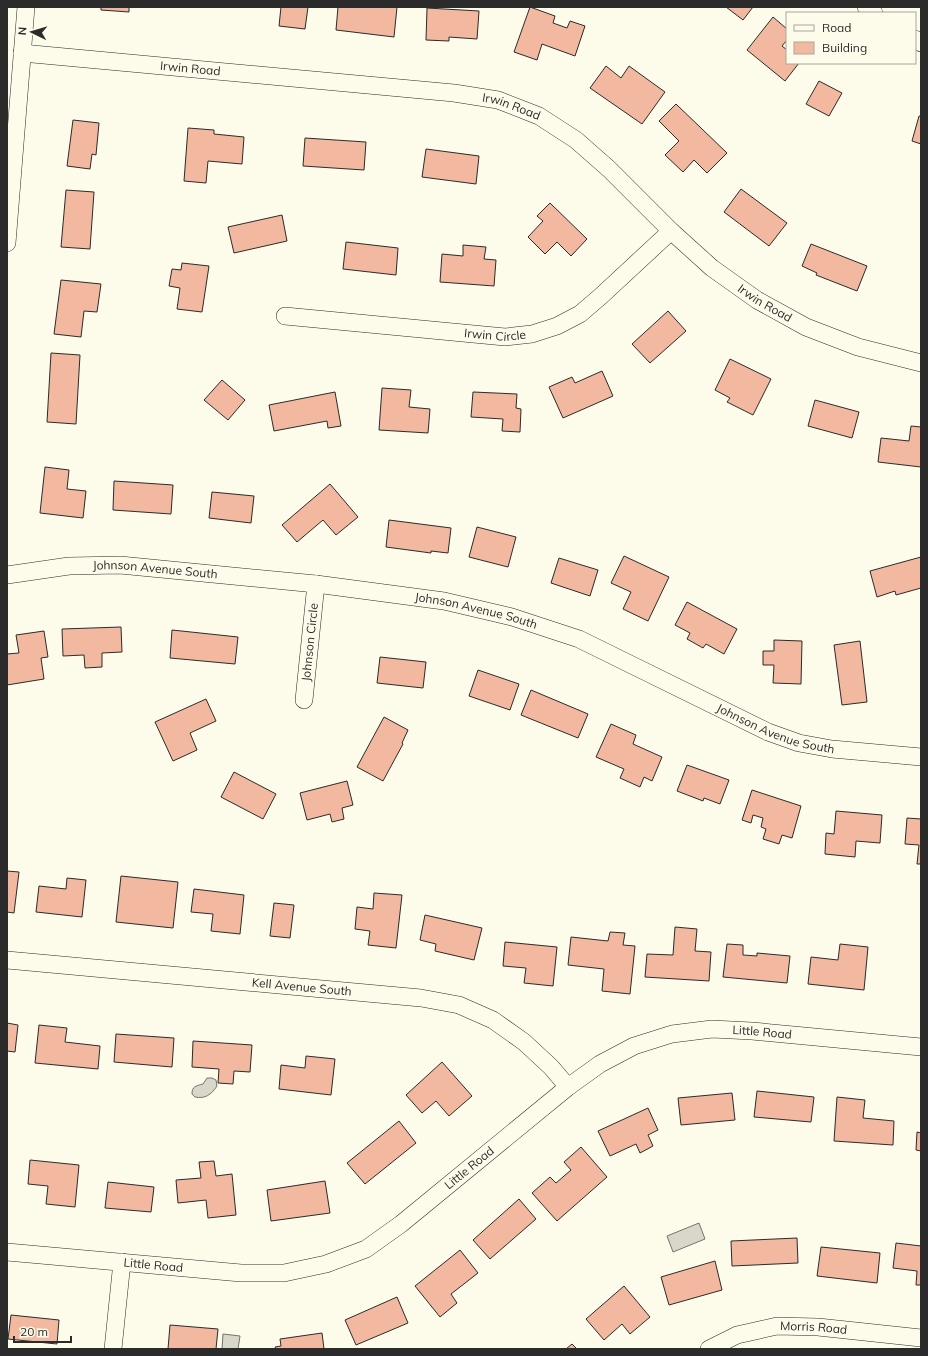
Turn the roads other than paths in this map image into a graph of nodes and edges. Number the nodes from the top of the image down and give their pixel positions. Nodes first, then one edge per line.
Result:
1 (26, 7) edge
2 (22, 53) junction
3 (671, 232) junction
4 (7, 243) edge
5 (285, 316) dead end
6 (921, 363) edge
7 (7, 575) edge
8 (316, 584) junction
9 (304, 700) dead end
10 (921, 757) edge
11 (7, 960) edge
12 (921, 1046) edge
13 (568, 1088) junction
14 (7, 1252) edge
15 (122, 1262) junction
16 (921, 1338) edge
17 (113, 1349) edge
18 (709, 1349) edge

1 - 2 street
2 - 3 street, Irwin Road
2 - 4 street
3 - 5 street, Irwin Circle
3 - 6 street, Irwin Road
7 - 8 street, Johnson Avenue South
8 - 9 street, Johnson Circle
8 - 10 street, Johnson Avenue South
11 - 13 street, Kell Avenue South
12 - 13 street, Little Road
13 - 15 street, Little Road
14 - 15 street, Little Road
15 - 17 street
16 - 18 street, Morris Road

